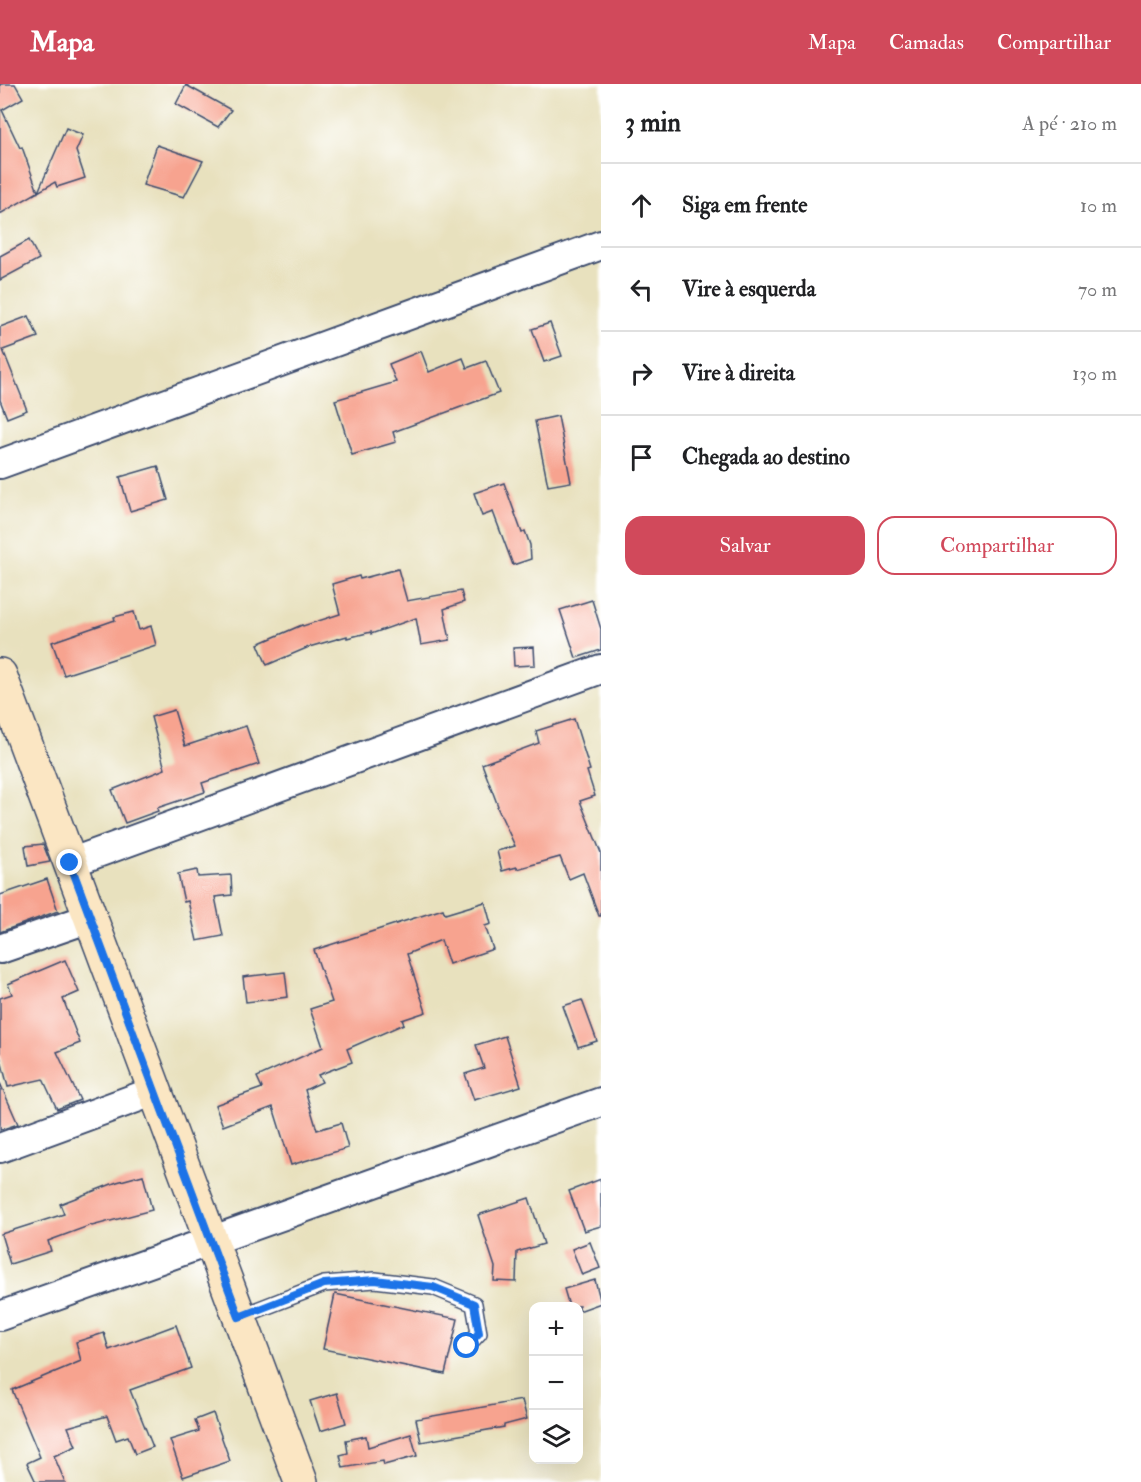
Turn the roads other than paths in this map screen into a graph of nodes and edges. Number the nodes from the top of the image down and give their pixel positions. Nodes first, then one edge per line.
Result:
1 (601, 245) edge
2 (0, 464) edge
3 (601, 669) edge
4 (0, 675) edge
5 (7, 712) edge
6 (70, 863) junction
7 (90, 918) junction
8 (0, 949) edge
9 (155, 1091) junction
10 (601, 1102) edge
11 (0, 1148) edge
12 (211, 1241) junction
13 (0, 1316) edge
14 (239, 1317) junction
15 (467, 1346) dead end
16 (301, 1482) edge

1 - 2 street
3 - 6 street
4 - 5 street
5 - 6 street
6 - 7 street
7 - 8 street
7 - 9 street
9 - 11 street
9 - 12 street
10 - 12 street
12 - 13 street
12 - 14 street
14 - 15 lane
14 - 16 street

